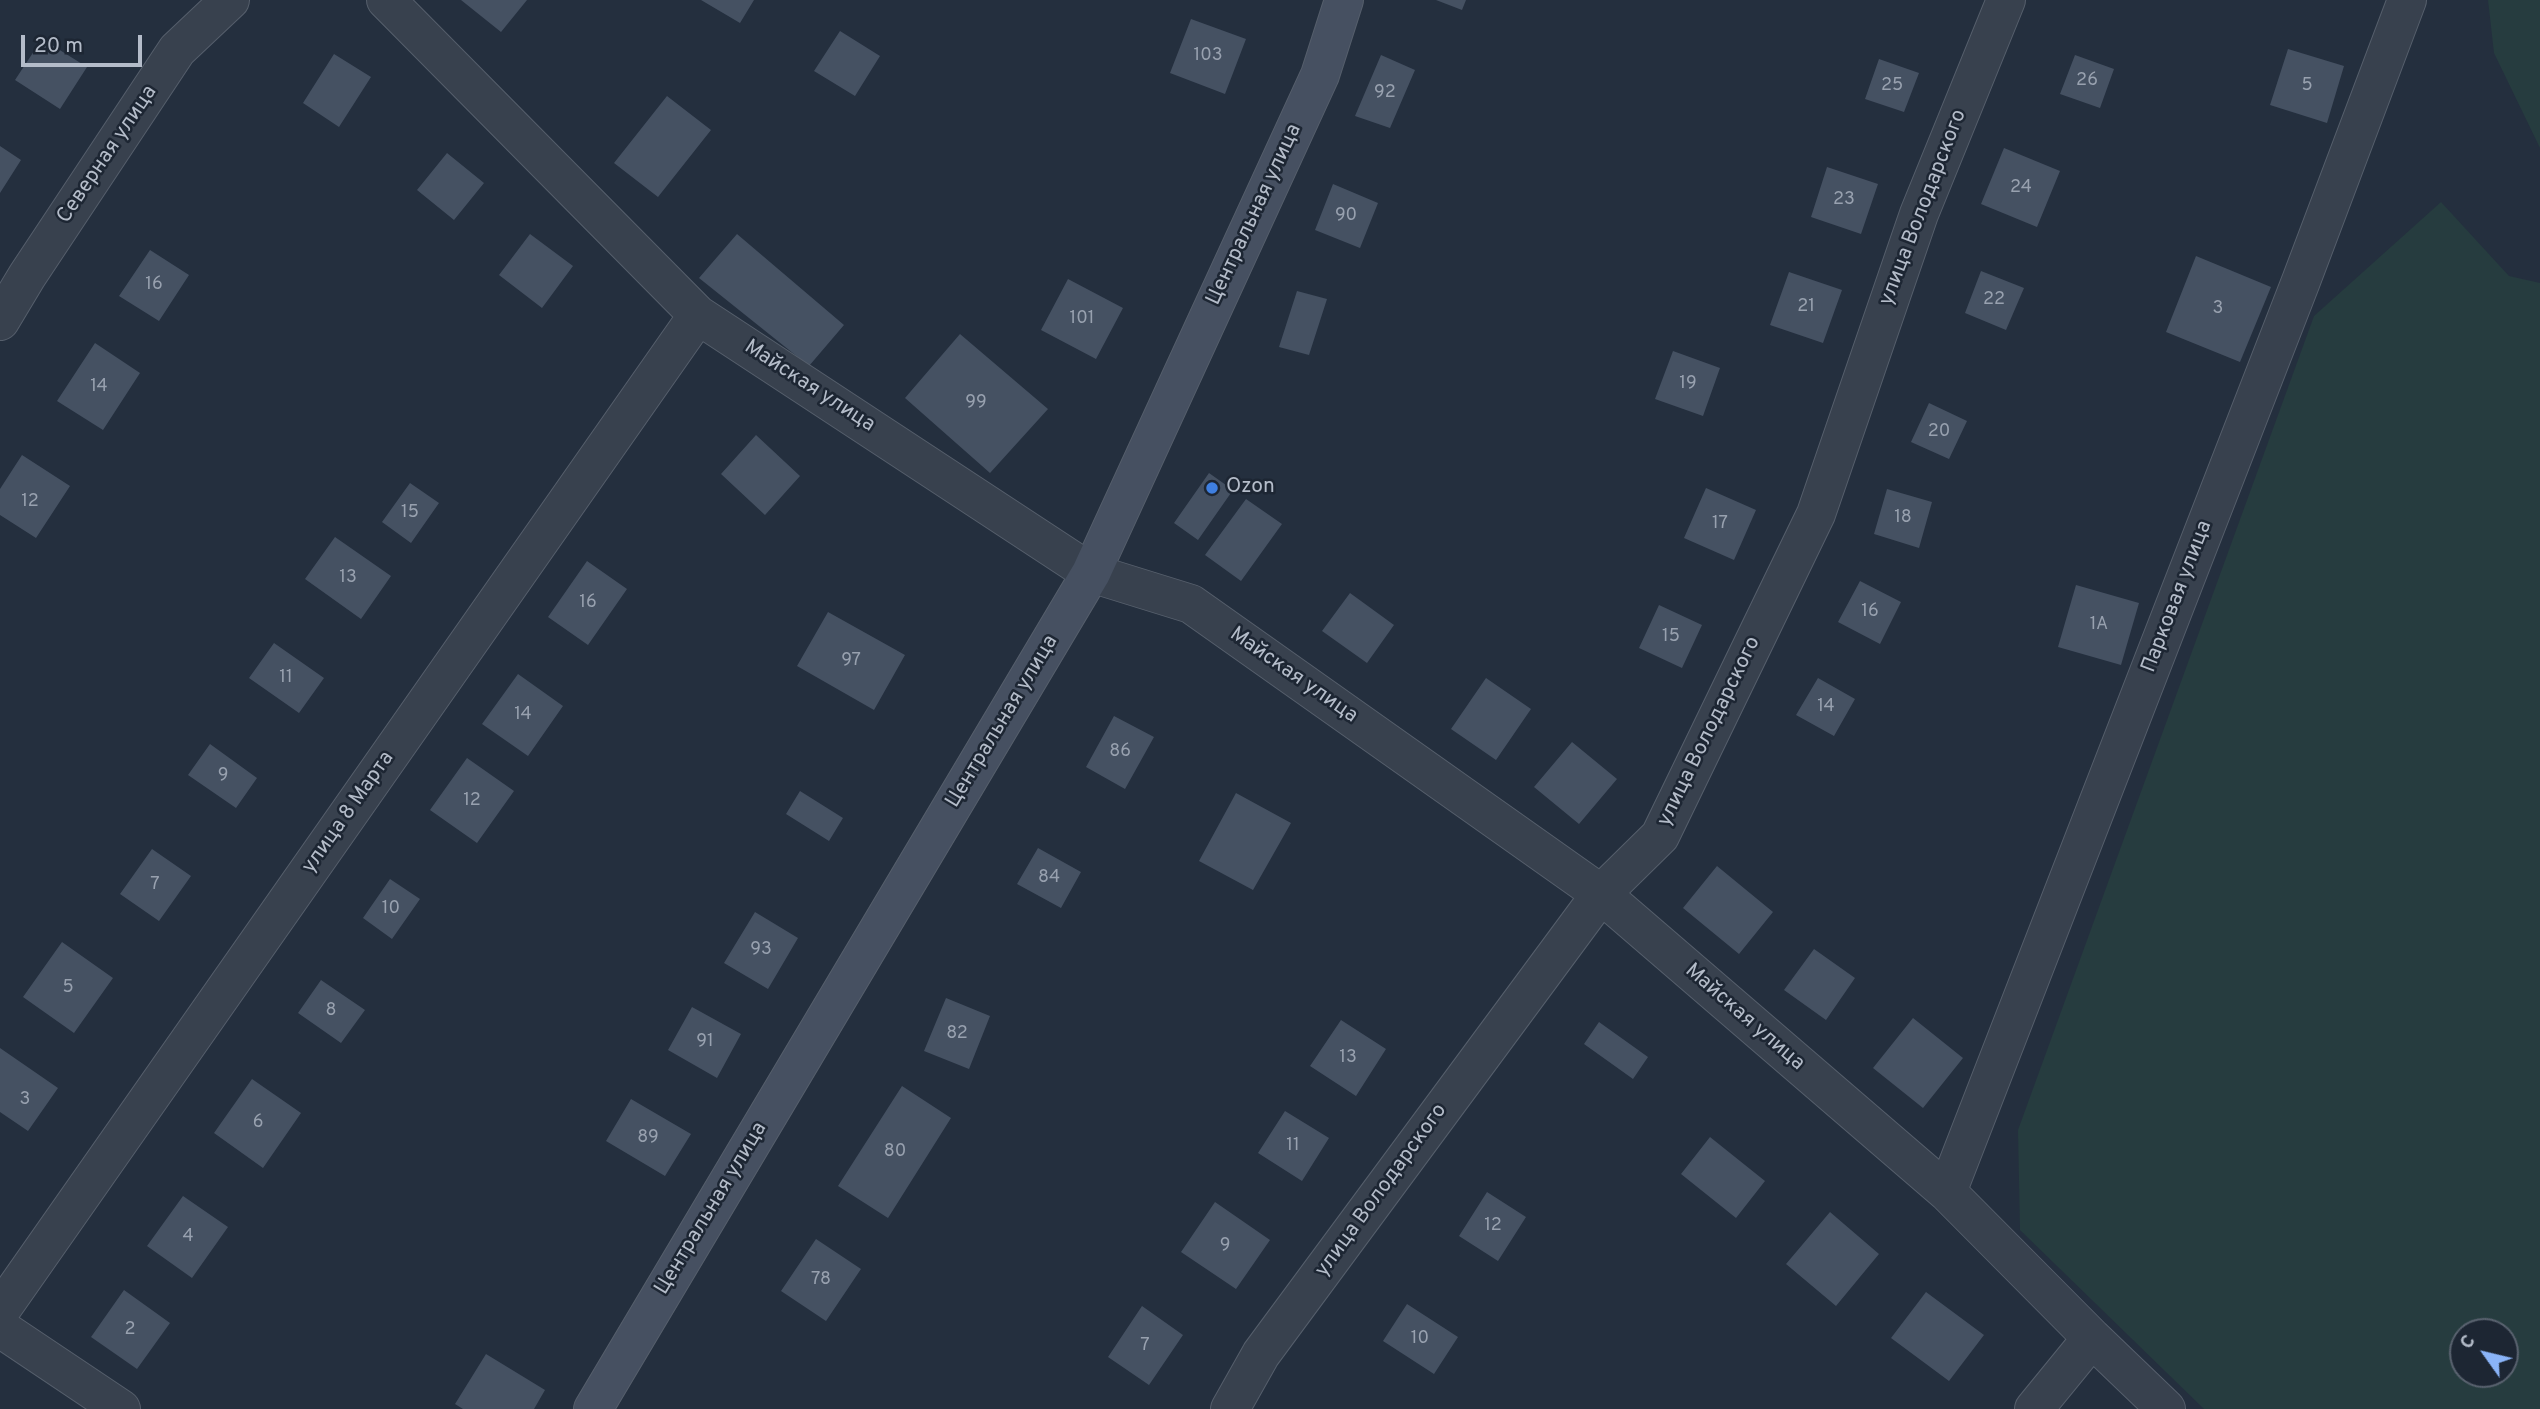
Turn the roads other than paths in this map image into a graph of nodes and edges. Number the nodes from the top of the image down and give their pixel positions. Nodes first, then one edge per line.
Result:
1 (230, 0) edge
2 (1344, 0) edge
3 (2006, 0) edge
4 (2407, 0) edge
5 (393, 3) edge
6 (698, 314) junction
7 (0, 321) edge
8 (1091, 573) junction
9 (1601, 894) junction
10 (1947, 1192) junction
11 (0, 1311) edge
12 (0, 1328) edge
13 (2092, 1338) junction
14 (121, 1409) edge
15 (593, 1409) edge
16 (1230, 1409) edge
17 (2035, 1409) edge
18 (2166, 1409) edge

1 - 7 street, Северная улица
2 - 8 main road, Центральная улица
3 - 9 street, улица Володарского
4 - 10 street, Парковая улица
5 - 6 street, Майская улица
6 - 8 street, Майская улица
6 - 11 street, улица 8 Марта
8 - 9 street, Майская улица
8 - 15 main road, Центральная улица
9 - 10 street, Майская улица
9 - 16 street, улица Володарского
10 - 13 street, Майская улица
12 - 14 street
13 - 17 street
13 - 18 street, Майская улица

